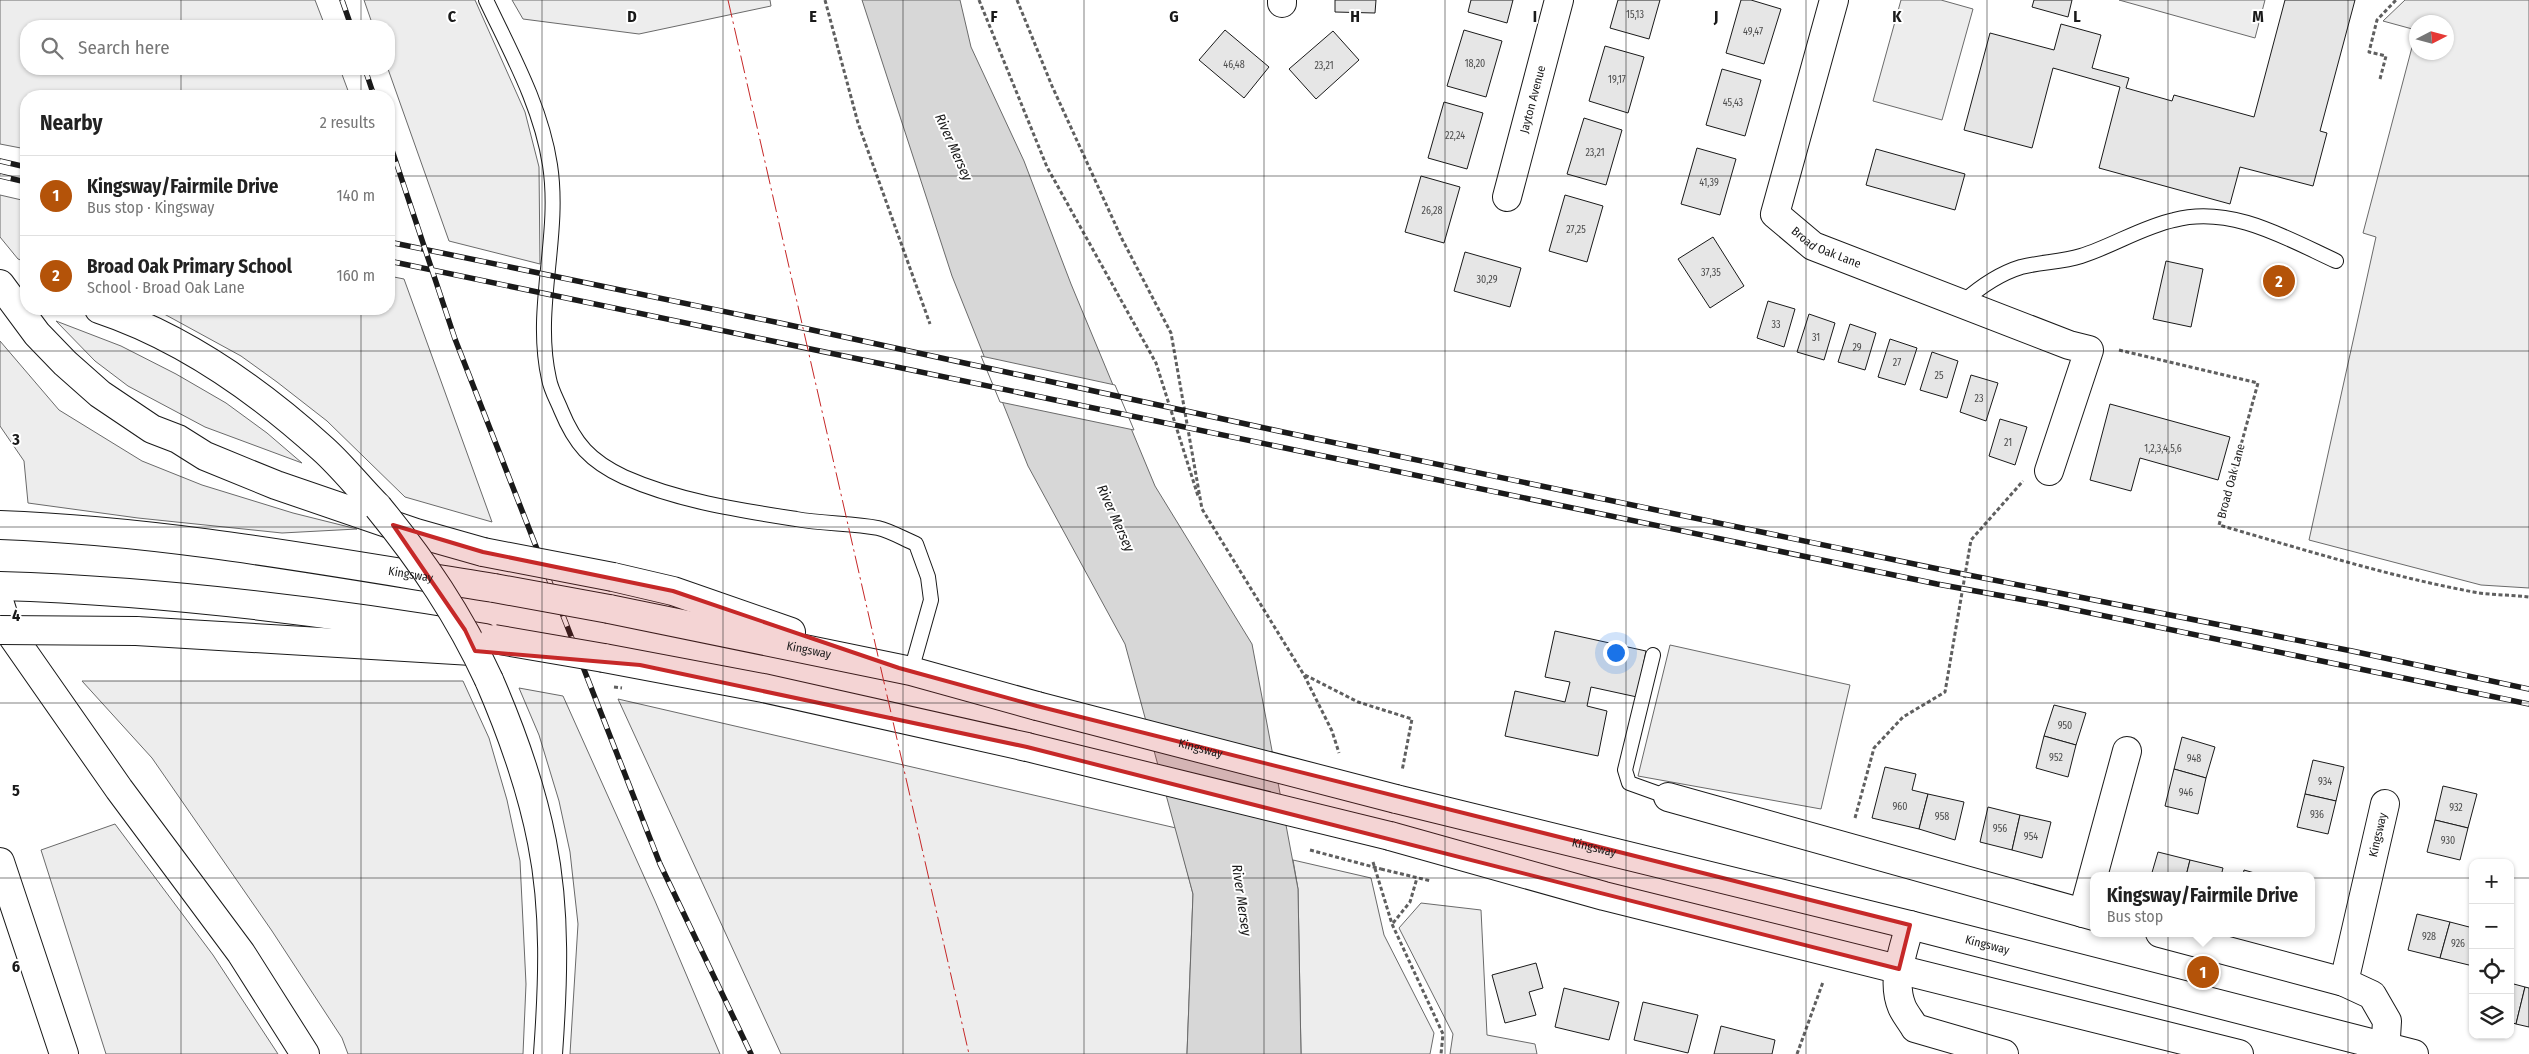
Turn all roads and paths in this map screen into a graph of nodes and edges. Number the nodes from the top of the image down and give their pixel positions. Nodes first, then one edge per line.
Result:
1 (486, 0) edge
2 (825, 0) edge
3 (979, 0) edge
4 (1017, 0) edge
5 (1559, 0) edge
6 (1834, 0) edge
7 (2396, 0) edge
8 (2380, 79) dead end
9 (1506, 197) dead end
10 (2336, 261) dead end
11 (0, 282) edge
12 (20, 287) edge
13 (1963, 302) junction
14 (20, 311) edge
15 (23, 315) edge
16 (114, 315) edge
17 (930, 324) dead end
18 (2088, 350) junction
19 (2049, 471) joint
20 (1202, 509) junction
21 (0, 525) edge
22 (0, 586) edge
23 (2529, 597) edge
24 (0, 604) edge
25 (0, 630) edge
26 (496, 646) junction
27 (1653, 655) dead end
28 (905, 670) junction
29 (1304, 675) junction
30 (2127, 751) dead end
31 (1340, 758) dead end
32 (1404, 761) dead end
33 (1668, 797) joint
34 (2385, 804) dead end
35 (1846, 848) junction
36 (1371, 858) dead end
37 (0, 862) edge
38 (2099, 872) edge
39 (1417, 878) dead end
40 (2089, 914) edge
41 (1392, 924) junction
42 (1910, 925) junction
43 (2175, 937) edge
44 (1899, 969) junction
45 (1825, 978) dead end
46 (2344, 982) junction
47 (2386, 1050) edge
48 (64, 1054) edge
49 (305, 1054) edge
50 (548, 1054) edge
51 (1441, 1054) edge
52 (1797, 1054) edge
53 (2004, 1054) edge
54 (2239, 1054) edge
55 (2414, 1054) edge

1 - 28 lane
2 - 17 path
3 - 20 path
4 - 20 path
5 - 9 main road, Jayton Avenue
6 - 13 main road, Broad Oak Lane
7 - 8 path
10 - 13 lane
11 - 12 main road
11 - 14 main road, bridge
13 - 18 main road, Broad Oak Lane
15 - 28 main road, bridge
16 - 50 main road, bridge
18 - 19 main road
18 - 23 path, Broad Oak Lane
19 - 35 path
20 - 29 path
21 - 28 main road, Kingsway, bridge
22 - 26 main road
24 - 49 main road
25 - 26 main road, bridge
26 - 44 main road, bridge
27 - 33 lane
28 - 42 main road, Kingsway, bridge
29 - 31 path
29 - 32 path
30 - 38 main road
33 - 35 main road
34 - 46 main road, Kingsway
35 - 40 main road
36 - 41 path
37 - 48 main road
39 - 41 path
41 - 51 path
42 - 44 main road
42 - 47 main road, Kingsway
43 - 46 main road
44 - 53 main road
44 - 54 main road
45 - 52 path
46 - 47 main road
47 - 55 main road, Kingsway

